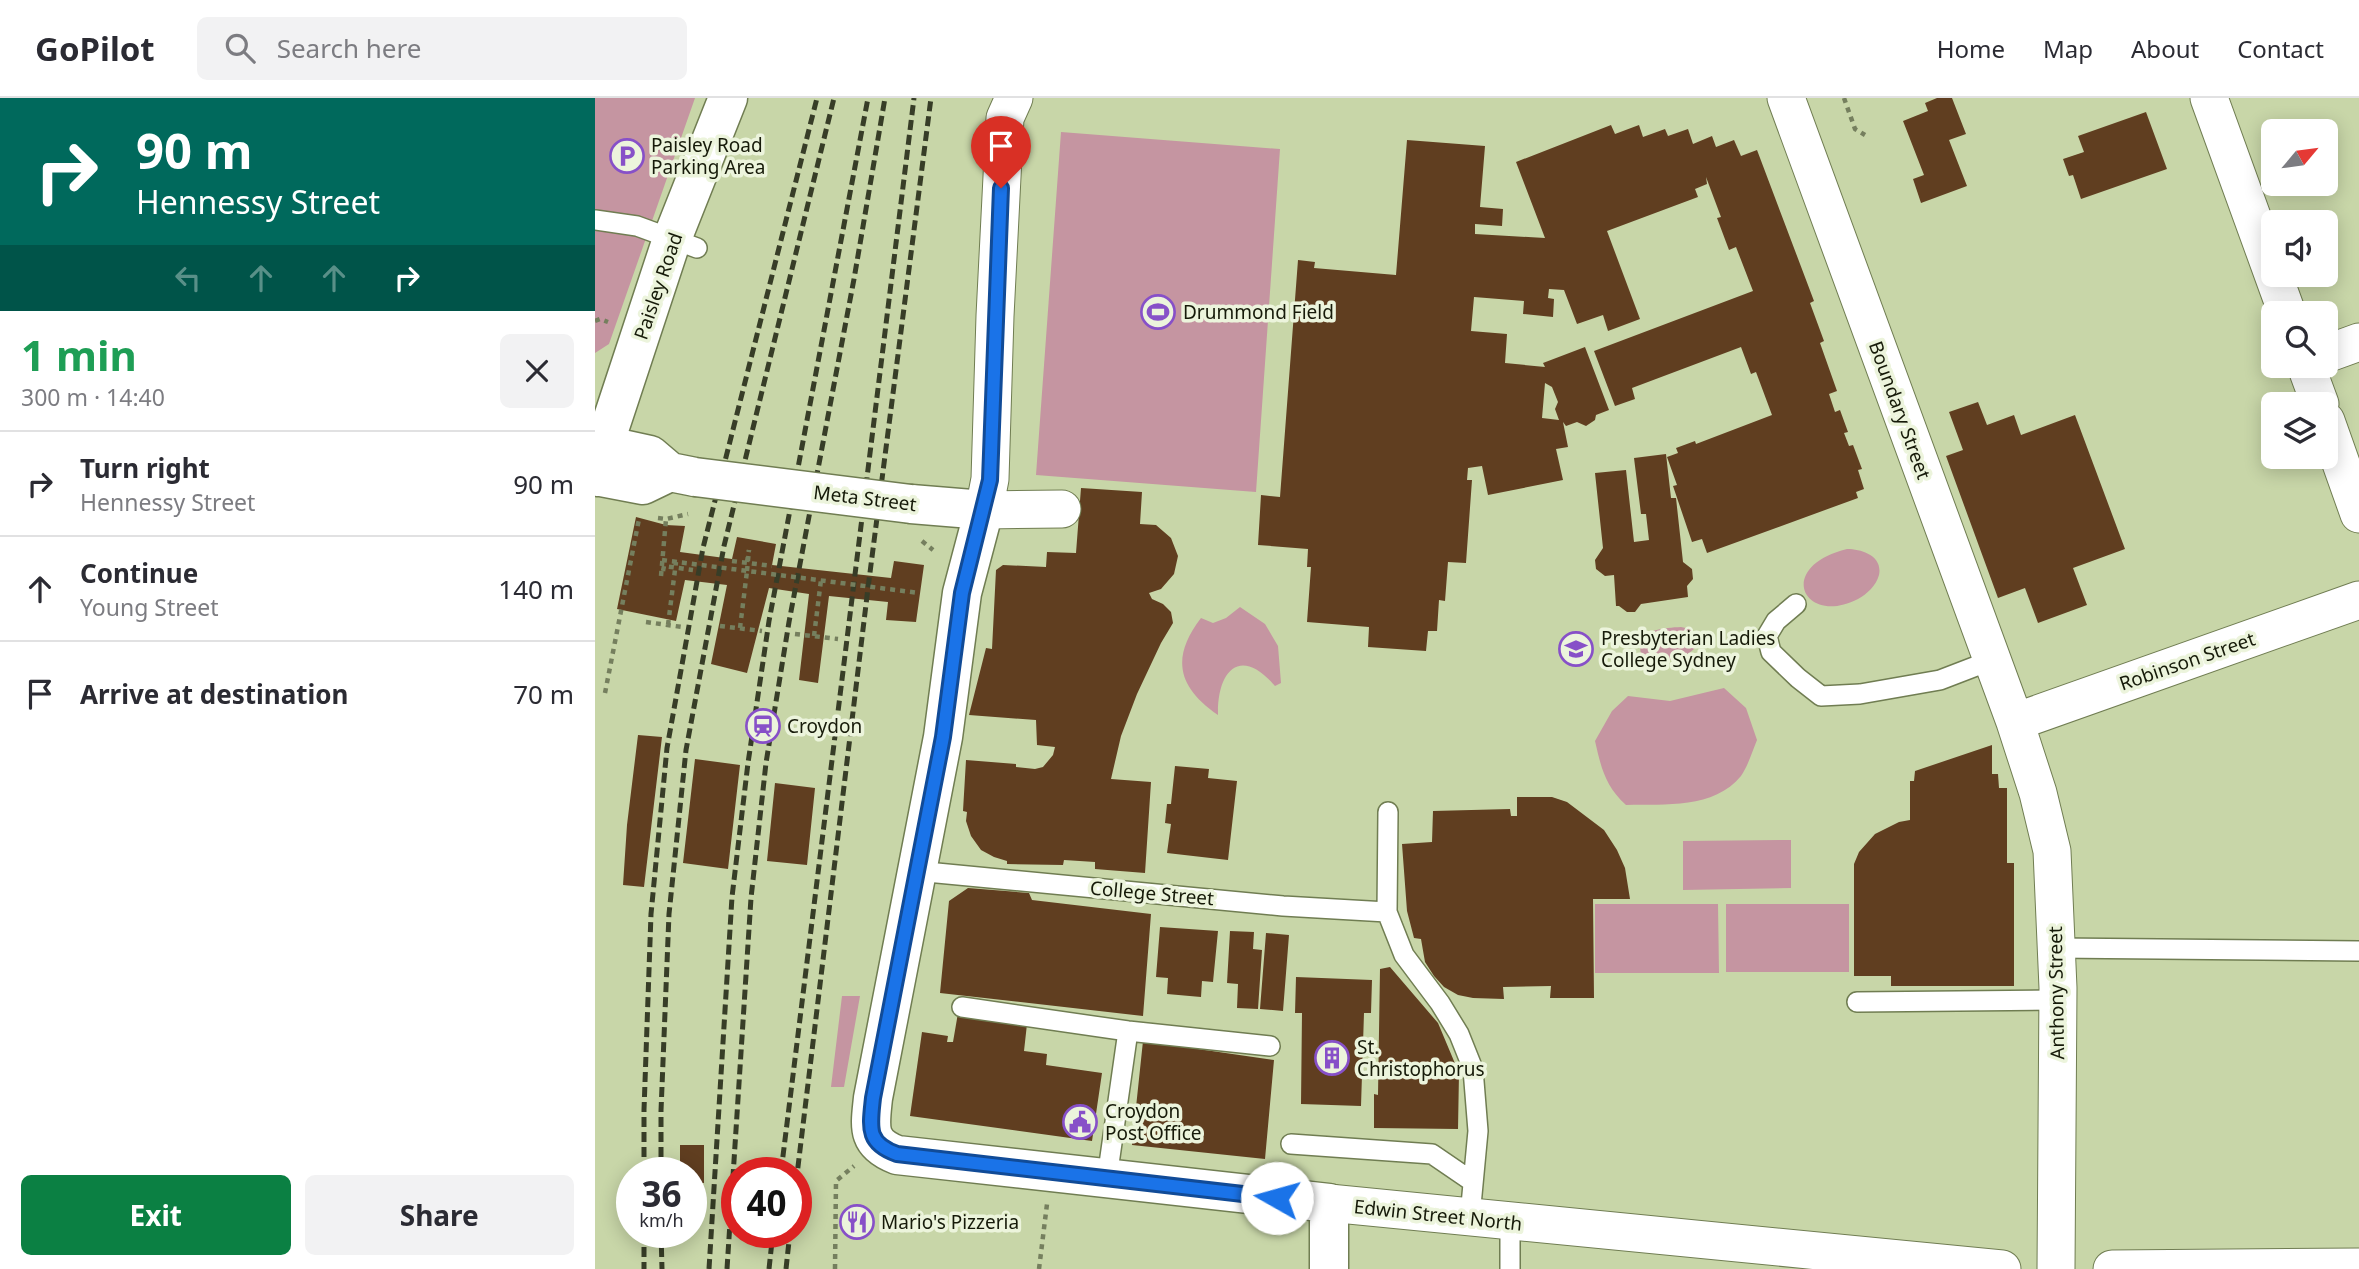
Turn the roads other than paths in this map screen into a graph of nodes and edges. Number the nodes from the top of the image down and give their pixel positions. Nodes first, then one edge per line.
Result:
1 (728, 98) edge
2 (734, 98) edge
3 (1014, 98) edge
4 (1786, 98) edge
5 (1798, 98) edge
6 (1809, 98) edge
7 (2209, 98) edge
8 (595, 220) edge
9 (669, 237) junction
10 (2283, 301) edge
11 (2359, 342) edge
12 (2338, 350) edge
13 (2338, 455) edge
14 (607, 462) edge
15 (1062, 509) dead end
16 (984, 510) junction
17 (2359, 514) edge
18 (2359, 600) edge
19 (1796, 604) dead end
20 (1992, 660) junction
21 (2015, 722) junction
22 (1388, 812) dead end
23 (916, 871) junction
24 (1387, 912) junction
25 (2056, 948) junction
26 (2359, 951) edge
27 (2058, 1000) junction
28 (1857, 1002) dead end
29 (962, 1007) dead end
30 (1128, 1031) junction
31 (1270, 1046) dead end
32 (1291, 1144) dead end
33 (1107, 1178) junction
34 (1471, 1199) junction
35 (1329, 1203) junction
36 (1510, 1222) junction
37 (2359, 1267) edge
38 (1329, 1269) edge
39 (1510, 1269) edge
40 (2002, 1269) edge
41 (2056, 1269) edge
42 (2112, 1269) edge

1 - 9 street, Paisley Road
2 - 9 street, Paisley Road
3 - 16 street
4 - 20 street, Boundary Street
5 - 6 street
7 - 10 street
8 - 9 lane
9 - 14 street, Paisley Road
11 - 12 street
13 - 17 street
14 - 16 street, Meta Street, bridge
15 - 16 street, Meta Street
16 - 23 street
18 - 21 street, Robinson Street
19 - 20 lane
20 - 21 street, Boundary Street
21 - 25 street, Anthony Street
22 - 24 lane
23 - 24 lane, College Street
23 - 33 street, Edwin Street North
24 - 34 lane
25 - 26 lane
25 - 27 street, Anthony Street
27 - 28 lane
27 - 41 street, Anthony Street
29 - 30 lane
30 - 31 lane
30 - 33 lane
32 - 34 lane
33 - 35 street, Edwin Street North
34 - 35 street, Edwin Street North
34 - 36 street, Edwin Street North
35 - 38 street
36 - 39 lane
36 - 40 street, Edwin Street North
37 - 42 street

